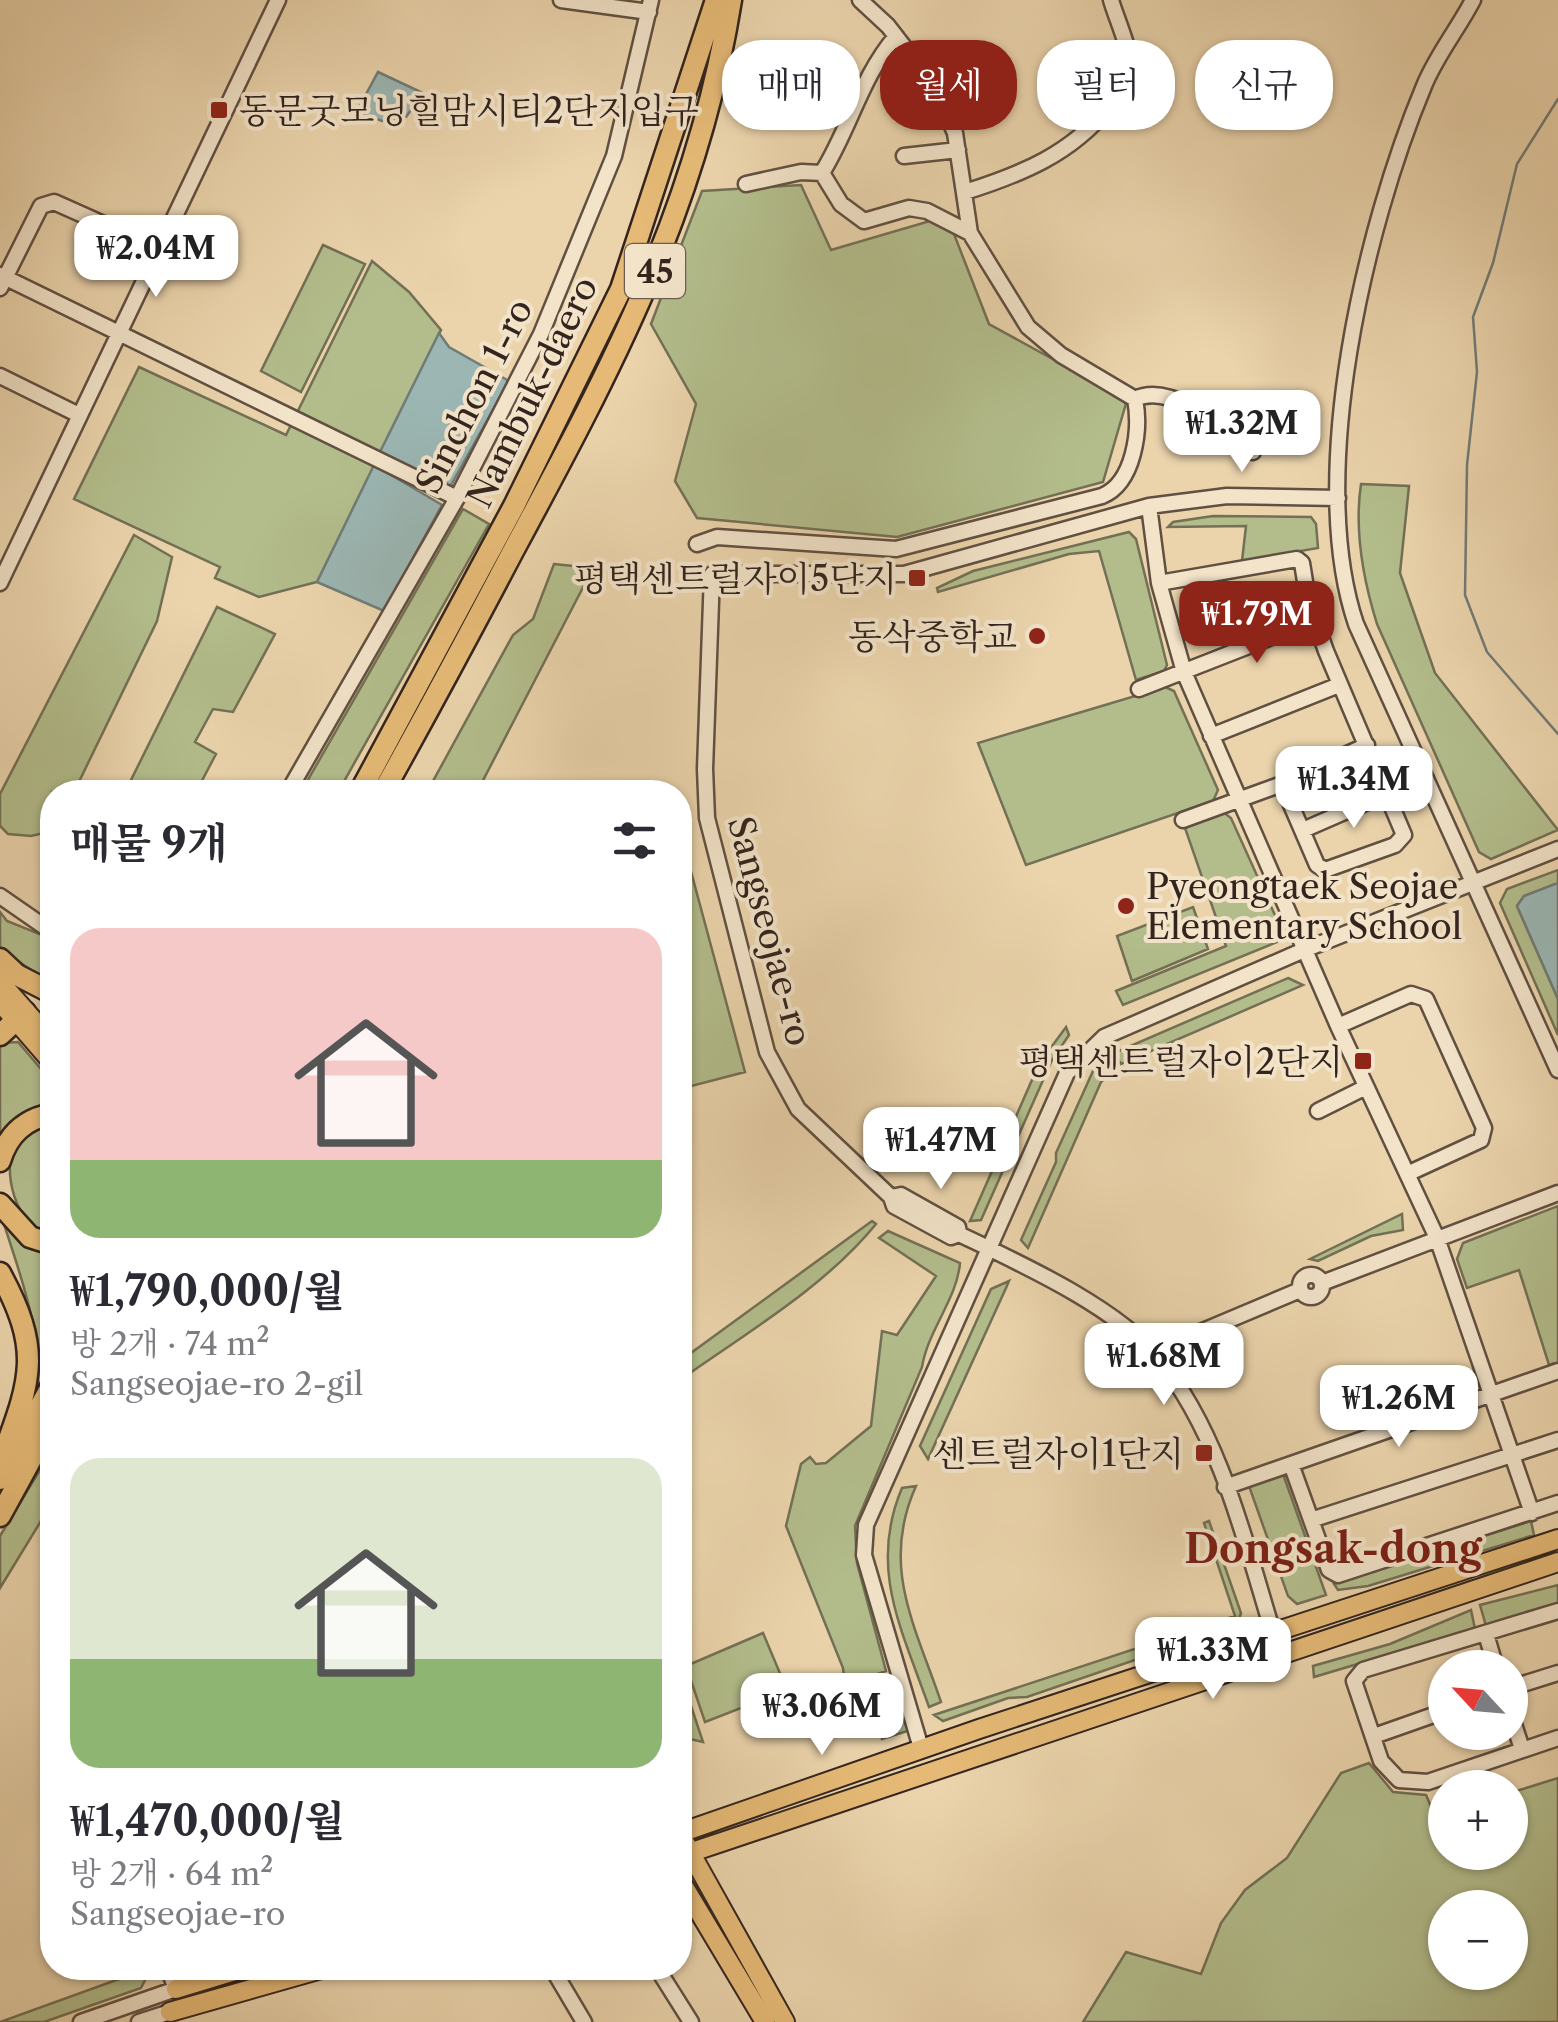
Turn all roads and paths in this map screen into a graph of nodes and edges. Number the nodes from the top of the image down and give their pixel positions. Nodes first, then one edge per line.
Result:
1 (278, 0) edge
2 (561, 0) edge
3 (716, 0) edge
4 (731, 0) edge
5 (860, 0) edge
6 (1111, 0) edge
7 (1473, 0) edge
8 (650, 6) edge
9 (896, 36) junction
10 (958, 150) junction
11 (904, 156) dead end
12 (822, 173) junction
13 (746, 184) dead end
14 (966, 192) junction
15 (970, 233) junction
16 (157, 248) junction
17 (2, 280) edge
18 (117, 332) junction
19 (0, 376) edge
20 (1135, 399) junction
21 (79, 416) junction
22 (1253, 452) dead end
23 (457, 498) junction
24 (1338, 498) junction
25 (1149, 506) junction
26 (697, 544) dead end
27 (0, 583) edge
28 (1159, 583) junction
29 (1315, 620) junction
30 (1184, 672) junction
31 (1339, 685) junction
32 (1139, 689) dead end
33 (1211, 736) junction
34 (1367, 746) junction
35 (295, 780) edge
36 (366, 780) edge
37 (390, 780) edge
38 (1282, 784) junction
39 (1388, 793) junction
40 (1238, 802) junction
41 (1184, 820) dead end
42 (1302, 830) junction
43 (1558, 848) edge
44 (1472, 885) junction
45 (0, 896) edge
46 (40, 924) edge
47 (1304, 950) junction
48 (0, 959) edge
49 (0, 982) edge
50 (40, 985) edge
51 (0, 1002) edge
52 (14, 1023) edge
53 (1338, 1026) junction
54 (40, 1035) edge
55 (40, 1050) edge
56 (1558, 1070) edge
57 (1366, 1087) junction
58 (1318, 1111) dead end
59 (40, 1118) edge
60 (0, 1161) edge
61 (1407, 1174) junction
62 (1558, 1193) edge
63 (0, 1204) edge
64 (1437, 1238) junction
65 (40, 1240) edge
66 (990, 1249) junction
67 (0, 1273) edge
68 (1157, 1356) junction
69 (1558, 1370) edge
70 (1494, 1394) junction
71 (40, 1406) edge
72 (1558, 1440) edge
73 (40, 1444) edge
74 (40, 1451) edge
75 (1514, 1456) junction
76 (0, 1464) edge
77 (1290, 1464) junction
78 (26, 1470) junction
79 (0, 1478) edge
80 (1225, 1487) junction
81 (1558, 1504) edge
82 (1532, 1513) junction
83 (0, 1516) edge
84 (1311, 1520) junction
85 (1558, 1539) edge
86 (1558, 1562) edge
87 (1558, 1611) edge
88 (1272, 1631) junction
89 (1486, 1634) junction
90 (1491, 1650) edge
91 (1279, 1652) junction
92 (1558, 1672) edge
93 (1528, 1682) edge
94 (1428, 1717) edge
95 (1374, 1736) junction
96 (1558, 1738) edge
97 (921, 1748) junction
98 (1528, 1748) edge
99 (1522, 1750) edge
100 (692, 1830) edge
101 (692, 1853) edge
102 (692, 1867) edge
103 (692, 1900) edge
104 (173, 1980) edge
105 (206, 1980) edge
106 (291, 1980) edge
107 (564, 1980) edge
108 (664, 1980) edge
109 (176, 1989) junction
110 (195, 2014) edge
111 (172, 2017) edge
112 (81, 2022) edge
113 (139, 2022) edge
114 (584, 2022) edge
115 (690, 2022) edge
116 (765, 2022) edge
117 (785, 2022) edge

1 - 16 street
2 - 8 street
3 - 36 highway, Nambuk-daero / 45
4 - 37 highway, Nambuk-daero / 45
5 - 9 street
6 - 14 street
7 - 24 street
8 - 23 street, Sinchon 1-ro
9 - 10 street
9 - 12 street
10 - 11 street
10 - 14 street
12 - 13 street
12 - 15 street
14 - 15 street
15 - 20 street
16 - 17 street
16 - 18 street
17 - 18 street
18 - 21 street
18 - 23 street
19 - 21 street
20 - 22 street
20 - 26 street
21 - 27 street
23 - 35 street, Sinchon 1-ro
24 - 25 street
24 - 44 street
25 - 28 street
25 - 66 street, Sangseojae-ro
28 - 29 street
28 - 30 street
29 - 30 street
29 - 31 street
30 - 32 street
30 - 33 street
31 - 33 street
31 - 34 street
33 - 40 street
34 - 38 street
34 - 39 street
38 - 40 street
38 - 42 street
39 - 42 street
39 - 42 street
40 - 41 street
40 - 47 street
43 - 44 street
44 - 47 street
44 - 56 street
45 - 46 street
47 - 53 street
47 - 66 street
48 - 50 highway
49 - 52 main road
51 - 52 main road
52 - 54 main road
52 - 55 main road
53 - 57 street
53 - 61 street
57 - 58 street
57 - 61 street
59 - 60 highway
61 - 64 street
62 - 64 street
63 - 65 highway
64 - 68 street
64 - 70 street
66 - 68 street, Sangseojae-ro
66 - 97 street
67 - 76 highway
68 - 80 street, Sangseojae-ro
69 - 70 street
70 - 75 street
70 - 77 street
71 - 79 highway
72 - 75 street
73 - 78 highway
74 - 78 highway
75 - 82 street
75 - 84 street
77 - 80 street
77 - 84 street
78 - 83 highway
80 - 88 street, Sangseojae-ro
81 - 82 street
82 - 84 street
85 - 88 main road
86 - 91 main road
87 - 89 street
88 - 91 street, Sangseojae-ro
88 - 97 main road
89 - 90 street
89 - 95 street
91 - 101 main road
92 - 93 street
94 - 95 street
95 - 99 street
96 - 98 street
97 - 100 main road
102 - 117 main road
103 - 116 main road
104 - 109 street
105 - 109 main road
106 - 110 main road
107 - 114 street
108 - 115 street
109 - 110 main road
109 - 111 main road
109 - 112 street
110 - 111 main road
111 - 113 street

